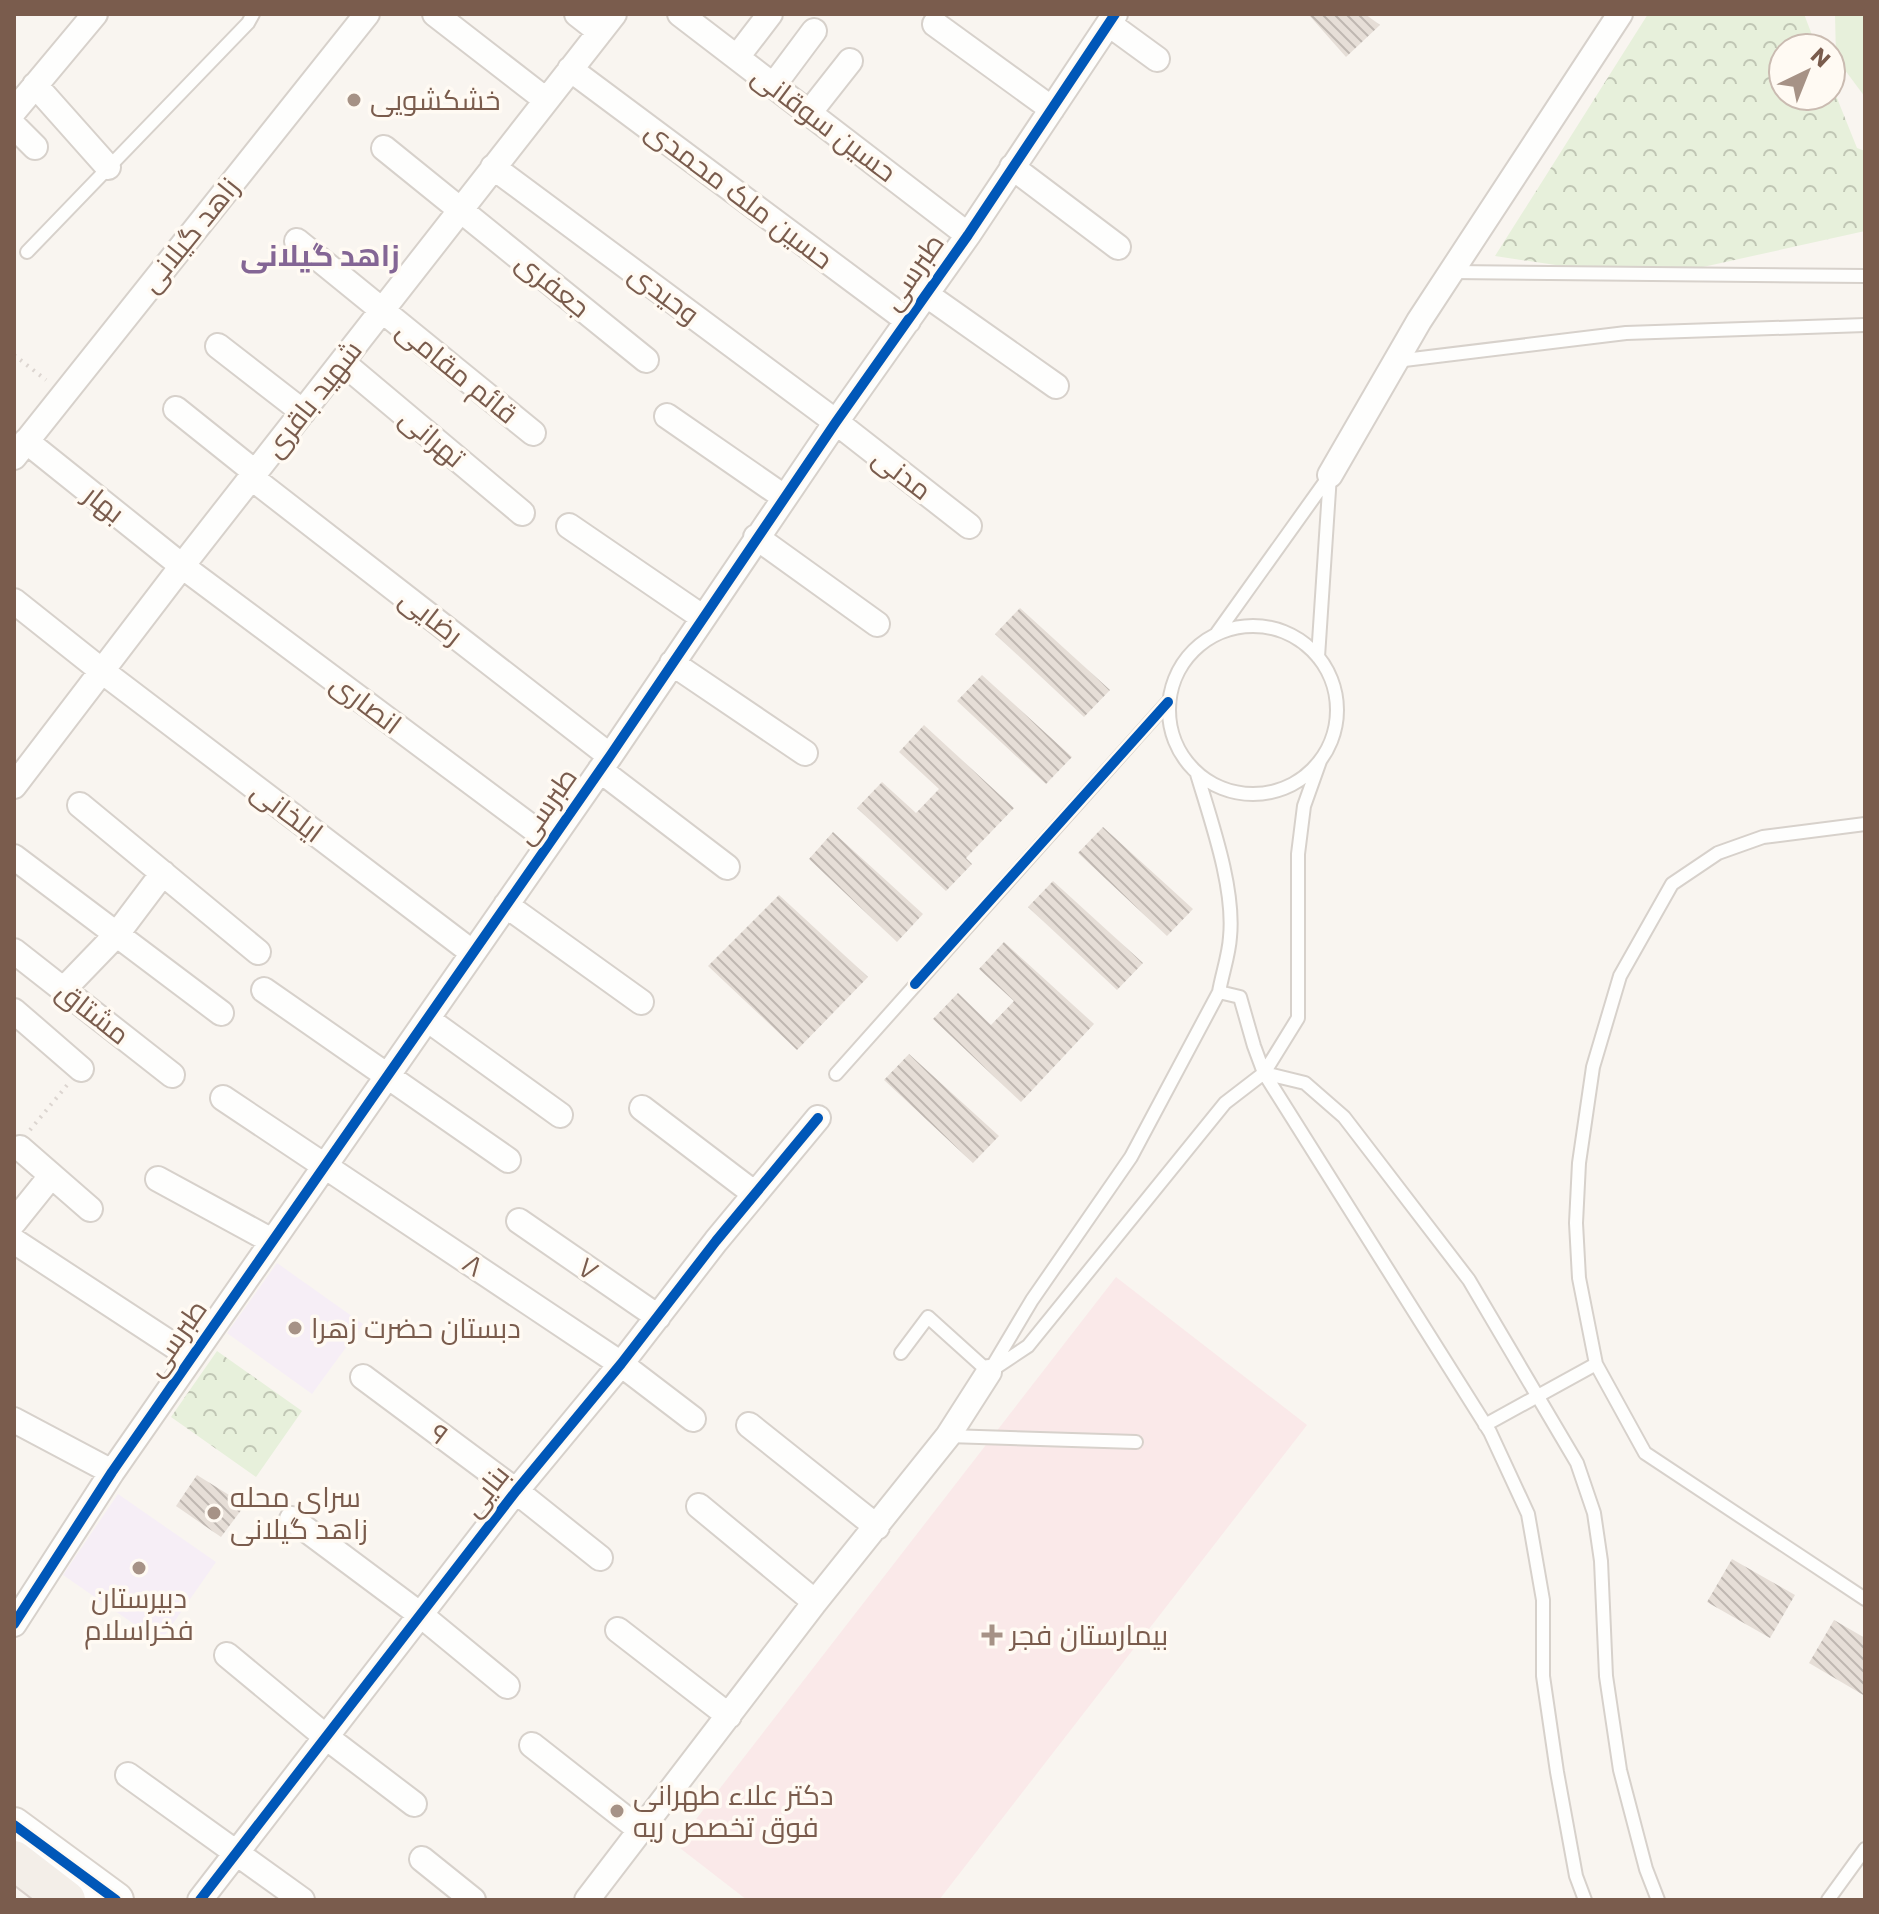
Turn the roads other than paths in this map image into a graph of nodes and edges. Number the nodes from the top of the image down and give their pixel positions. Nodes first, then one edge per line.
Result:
1 (95, 14) edge
2 (253, 14) edge
3 (367, 14) edge
4 (435, 14) edge
5 (577, 14) edge
6 (770, 14) edge
7 (1620, 14) edge
8 (689, 17) edge
9 (1112, 19) edge
10 (607, 23) edge
11 (935, 24) dead end
12 (814, 31) dead end
13 (737, 57) junction
14 (1157, 59) dead end
15 (850, 61) dead end
16 (570, 69) junction
17 (35, 85) junction
18 (773, 86) junction
19 (546, 100) junction
20 (1052, 109) junction
21 (14, 111) edge
22 (809, 113) junction
23 (14, 126) edge
24 (35, 147) dead end
25 (384, 148) dead end
26 (108, 167) junction
27 (493, 167) junction
28 (1012, 167) junction
29 (460, 210) junction
30 (968, 235) junction
31 (297, 241) dead end
32 (1118, 247) dead end
33 (27, 252) dead end
34 (1452, 272) junction
35 (1865, 276) edge
36 (927, 295) junction
37 (381, 311) junction
38 (908, 321) junction
39 (1865, 325) edge
40 (218, 346) dead end
41 (646, 360) dead end
42 (1396, 361) junction
43 (342, 362) junction
44 (1056, 386) dead end
45 (176, 409) dead end
46 (303, 412) junction
47 (667, 416) dead end
48 (836, 422) junction
49 (533, 433) dead end
50 (20, 449) edge
51 (1330, 475) junction
52 (254, 476) junction
53 (784, 497) junction
54 (522, 513) dead end
55 (569, 526) dead end
56 (969, 526) dead end
57 (756, 537) junction
58 (182, 566) junction
59 (14, 601) edge
60 (702, 617) junction
61 (877, 624) dead end
62 (1217, 633) junction
63 (1318, 657) junction
64 (672, 663) junction
65 (102, 671) junction
66 (1168, 702) junction
67 (805, 753) dead end
68 (1320, 761) junction
69 (605, 763) junction
70 (1197, 774) junction
71 (14, 786) edge
72 (80, 805) dead end
73 (1865, 824) edge
74 (550, 841) junction
75 (14, 857) edge
76 (727, 867) dead end
77 (163, 873) junction
78 (506, 905) junction
79 (117, 934) junction
80 (14, 951) edge
81 (258, 952) dead end
82 (473, 953) junction
83 (63, 990) junction
84 (264, 990) dead end
85 (1219, 992) junction
86 (641, 1002) dead end
87 (14, 1011) edge
88 (221, 1013) dead end
89 (427, 1019) junction
90 (81, 1069) road end
91 (1264, 1073) junction
92 (836, 1074) dead end
93 (172, 1075) dead end
94 (387, 1076) junction
95 (223, 1098) dead end
96 (642, 1108) dead end
97 (560, 1115) dead end
98 (818, 1118) dead end
99 (20, 1148) road end
100 (508, 1160) dead end
101 (325, 1166) junction
102 (51, 1176) junction
103 (158, 1179) dead end
104 (755, 1194) junction
105 (90, 1209) dead end
106 (519, 1221) dead end
107 (14, 1222) edge
108 (14, 1241) edge
109 (272, 1241) junction
110 (658, 1317) junction
111 (901, 1353) dead end
112 (191, 1357) junction
113 (621, 1364) junction
114 (1596, 1364) junction
115 (989, 1372) junction
116 (363, 1377) dead end
117 (1539, 1395) junction
118 (693, 1419) dead end
119 (14, 1420) edge
120 (749, 1425) dead end
121 (1485, 1425) junction
122 (948, 1436) junction
123 (1136, 1442) dead end
124 (112, 1472) junction
125 (516, 1491) junction
126 (699, 1506) dead end
127 (292, 1519) dead end
128 (877, 1527) junction
129 (600, 1558) dead end
130 (24, 1585) edge
131 (1865, 1599) edge
132 (815, 1602) junction
133 (422, 1616) junction
134 (14, 1624) edge
135 (618, 1630) dead end
136 (227, 1655) dead end
137 (507, 1686) dead end
138 (729, 1716) junction
139 (326, 1737) junction
140 (532, 1745) dead end
141 (128, 1775) dead end
142 (414, 1804) dead end
143 (14, 1825) edge
144 (639, 1829) junction
145 (1865, 1849) edge
146 (235, 1854) junction
147 (422, 1859) dead end
148 (14, 1860) edge
149 (91, 1894) edge
150 (200, 1900) edge
151 (302, 1900) edge
152 (473, 1900) edge
153 (587, 1900) edge
154 (1585, 1900) edge
155 (1658, 1900) edge
156 (1828, 1900) edge

1 - 17 street
2 - 26 lane
3 - 50 street, زاهد گیلانی
4 - 19 street
5 - 10 street
6 - 13 street
7 - 34 street
8 - 13 street, حسین سوقانی
9 - 14 street
9 - 20 street, طبرسی
10 - 16 street, شهید باقری
11 - 20 street
12 - 18 street
13 - 18 street, حسین سوقانی
15 - 22 street
16 - 19 street, شهید باقری
16 - 38 street, حسین ملک محمدی
17 - 21 street
17 - 26 street
18 - 22 street, حسین سوقانی
19 - 27 street, شهید باقری
20 - 28 street, طبرسی
22 - 30 street, حسین سوقانی
23 - 24 street
25 - 29 street, جعفری
26 - 33 lane
27 - 29 street, شهید باقری
27 - 48 street, وحیدی
28 - 30 street, طبرسی
28 - 32 street
29 - 37 street, شهید باقری
29 - 41 street, جعفری
30 - 36 street, طبرسی
31 - 37 street, قائم مقامی
34 - 35 lane
34 - 42 street
36 - 38 street, طبرسی
36 - 44 street
37 - 43 street, شهید باقری
37 - 49 street, قائم مقامی
38 - 48 street, طبرسی
39 - 42 lane
40 - 46 street
42 - 51 street
43 - 46 street, شهید باقری
43 - 54 street, تهرانی
45 - 52 street, رضایی
46 - 52 street, شهید باقری
47 - 53 street
48 - 53 street, طبرسی
48 - 56 street, مدنی
50 - 58 street, بهار
51 - 62 lane
51 - 63 lane
52 - 58 street, شهید باقری
52 - 69 street, رضایی
53 - 57 street, طبرسی
55 - 60 street
57 - 60 street, طبرسی
57 - 61 street
58 - 65 street, شهید باقری
58 - 74 street, انصاری
59 - 65 street, ایلخانی
60 - 64 street, طبرسی
62 - 63 lane
62 - 66 lane
63 - 68 lane
64 - 67 street
64 - 69 street, طبرسی
65 - 71 street, شهید باقری
65 - 82 street, ایلخانی
66 - 70 lane
66 - 92 lane
68 - 70 lane
68 - 91 lane
69 - 74 street, طبرسی
69 - 76 street, رضایی
70 - 85 lane
72 - 77 street
73 - 114 lane
74 - 78 street, طبرسی
75 - 79 street
77 - 79 street
77 - 81 street
78 - 82 street, طبرسی
78 - 86 street
79 - 83 street
79 - 88 street
80 - 83 street, مشتاق
82 - 89 street, طبرسی
83 - 93 street, مشتاق
84 - 94 street
85 - 91 lane
85 - 115 lane
87 - 90 street
89 - 94 street, طبرسی
89 - 97 street
91 - 115 lane
91 - 117 lane
91 - 121 lane
94 - 100 street
94 - 101 street, طبرسی
95 - 101 street, ۸
96 - 104 street
98 - 104 street, بنایی
99 - 102 street
101 - 109 street, طبرسی
101 - 113 street, ۸
102 - 105 street
102 - 107 street
103 - 109 street
104 - 110 street, بنایی
106 - 110 street, ۷
108 - 112 street
109 - 112 street, طبرسی
110 - 113 street, بنایی
111 - 115 lane
112 - 124 street, طبرسی
113 - 118 street, ۸
113 - 125 street, بنایی
114 - 117 lane
114 - 131 lane
115 - 122 street
116 - 125 street, ۹
117 - 121 lane
117 - 155 lane
119 - 124 street
120 - 128 street
121 - 154 lane
122 - 123 lane
122 - 128 street
124 - 130 street, طبرسی
125 - 129 street, ۹
125 - 133 street, بنایی
126 - 132 street
127 - 133 street
128 - 132 street
130 - 134 street, طبرسی
132 - 138 street
133 - 137 street
133 - 139 street, بنایی
135 - 138 street
136 - 139 street
138 - 144 street
139 - 142 street
139 - 146 street, بنایی
140 - 144 street
141 - 146 street
143 - 149 main road
144 - 153 street
145 - 156 lane
146 - 150 street, بنایی
146 - 151 street
147 - 152 street
148 - 149 main road

